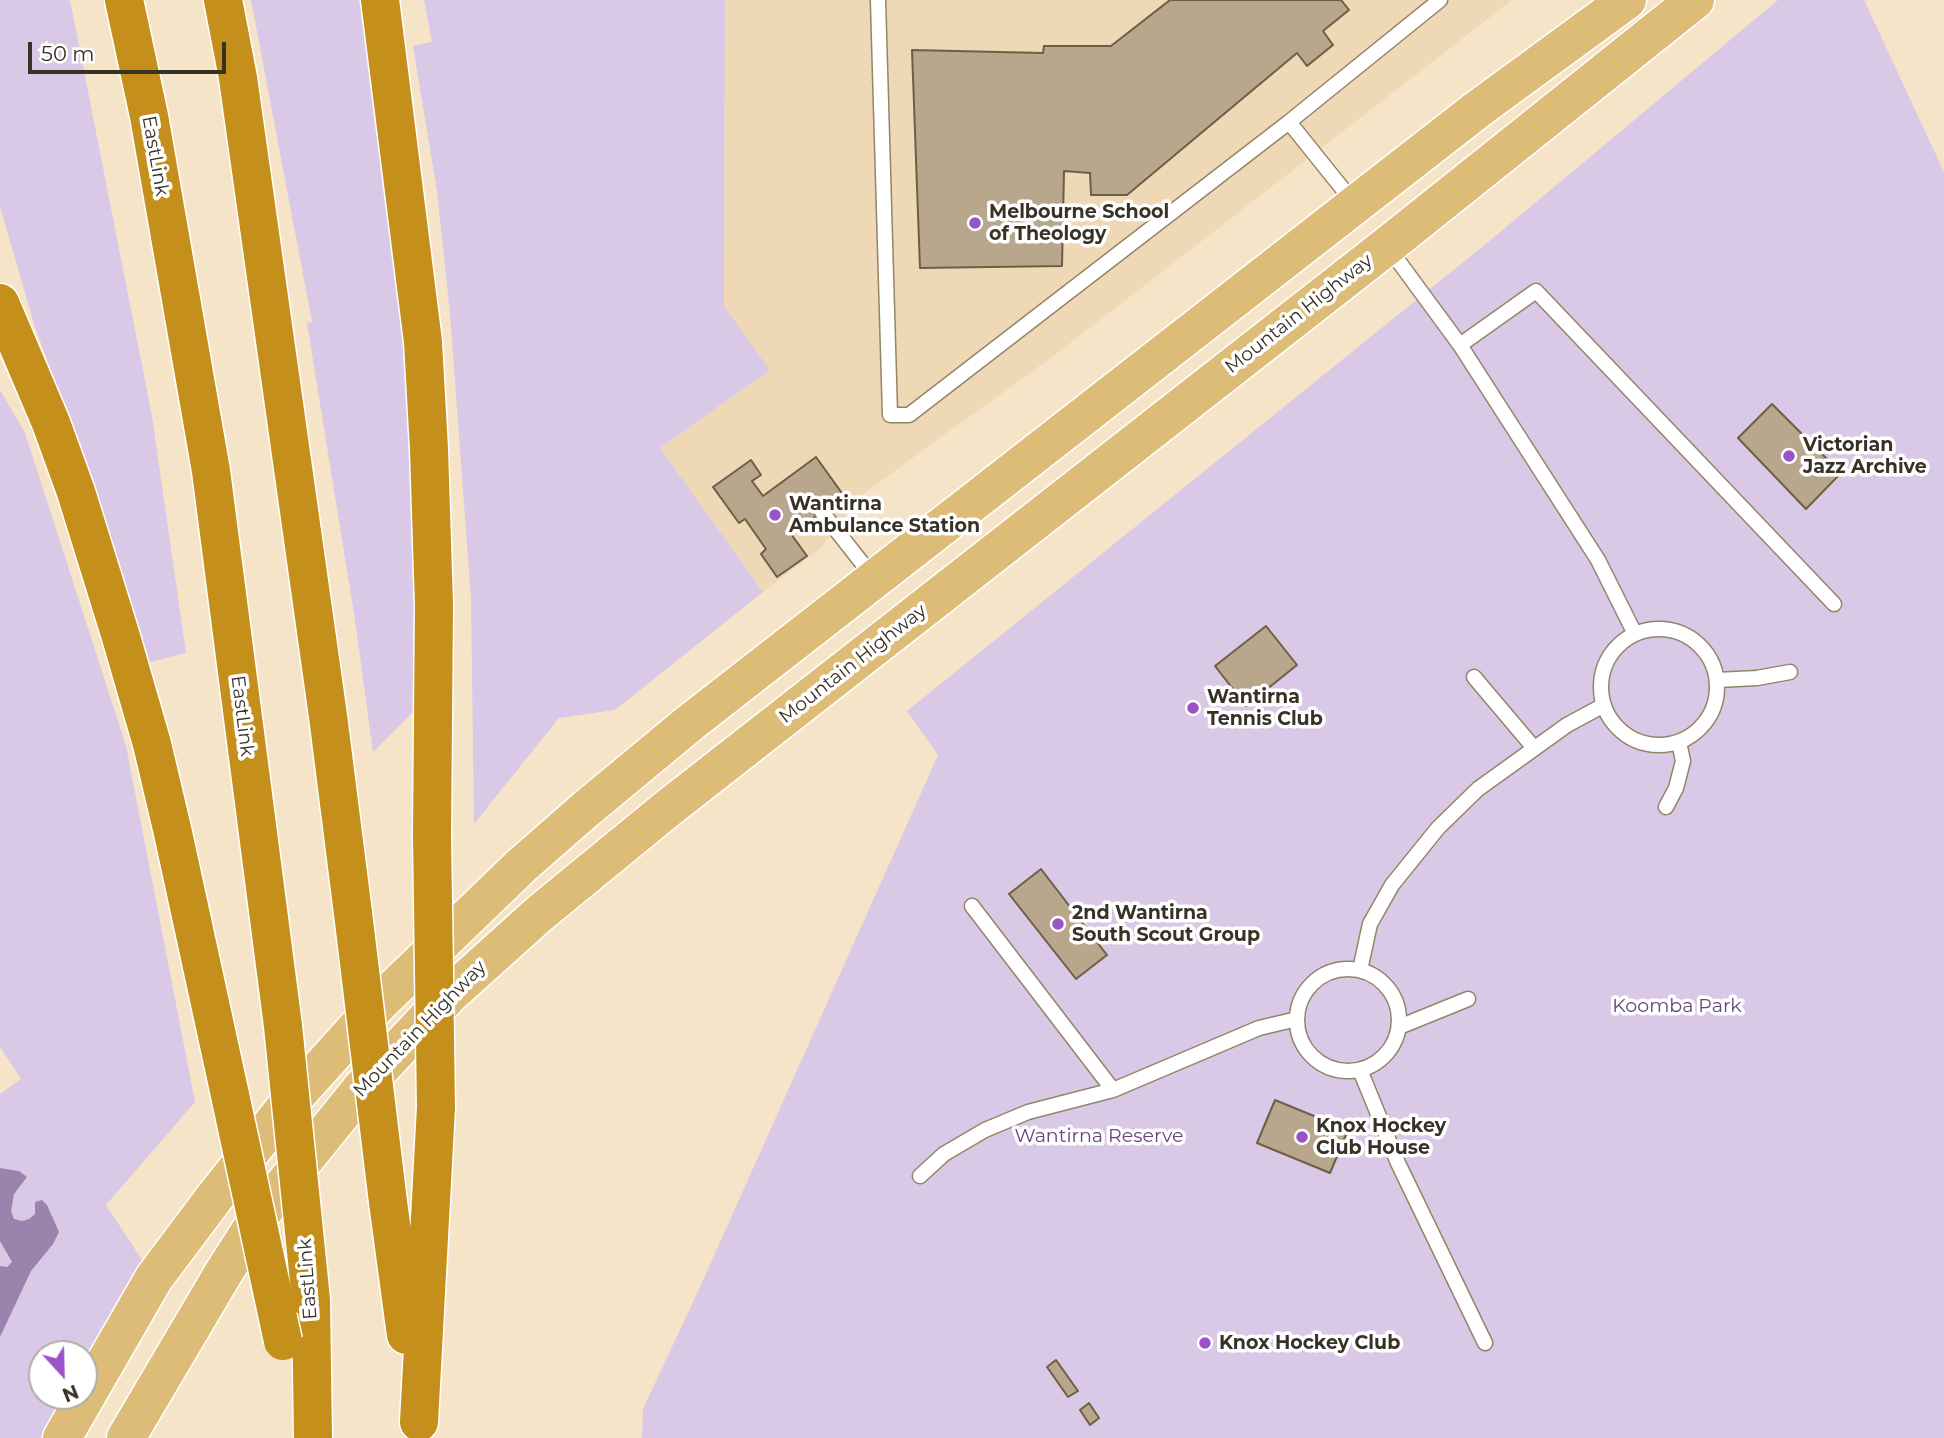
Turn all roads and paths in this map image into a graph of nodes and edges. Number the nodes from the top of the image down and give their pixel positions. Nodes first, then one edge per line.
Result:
1 (124, 0) edge
2 (223, 0) edge
3 (380, 0) edge
4 (878, 0) edge
5 (1440, 0) edge
6 (1627, 0) edge
7 (1695, 0) edge
8 (1289, 122) junction
9 (1356, 205) junction
10 (1387, 246) junction
11 (0, 303) edge
12 (1460, 345) junction
13 (822, 512) dead end
14 (875, 579) junction
15 (1834, 604) dead end
16 (1635, 634) junction
17 (1790, 672) dead end
18 (1474, 677) dead end
19 (1717, 680) junction
20 (1604, 705) junction
21 (1679, 742) junction
22 (1534, 748) junction
23 (1666, 807) dead end
24 (972, 906) dead end
25 (1360, 970) junction
26 (1468, 999) dead end
27 (1297, 1020) junction
28 (1399, 1027) junction
29 (1360, 1070) junction
30 (1113, 1090) junction
31 (920, 1175) dead end
32 (1485, 1343) dead end
33 (419, 1430) edge
34 (62, 1438) edge
35 (126, 1438) edge
36 (312, 1438) edge

1 - 36 highway, EastLink, bridge
2 - 33 highway, bridge
3 - 33 highway, bridge
4 - 8 lane
5 - 8 lane
6 - 9 main road
7 - 10 main road, Mountain Highway
8 - 9 lane
9 - 10 main road
9 - 14 main road
10 - 12 lane
10 - 35 main road, Mountain Highway
11 - 36 highway, bridge
12 - 15 lane
12 - 16 lane
13 - 14 lane
14 - 34 main road
16 - 19 lane
16 - 20 lane
17 - 19 lane
18 - 22 lane
19 - 21 lane
20 - 21 lane
20 - 22 lane
21 - 23 lane
22 - 25 lane
24 - 30 lane
25 - 27 lane
25 - 28 lane
26 - 28 lane
27 - 29 lane
27 - 30 lane
28 - 29 lane
29 - 32 lane
30 - 31 lane

